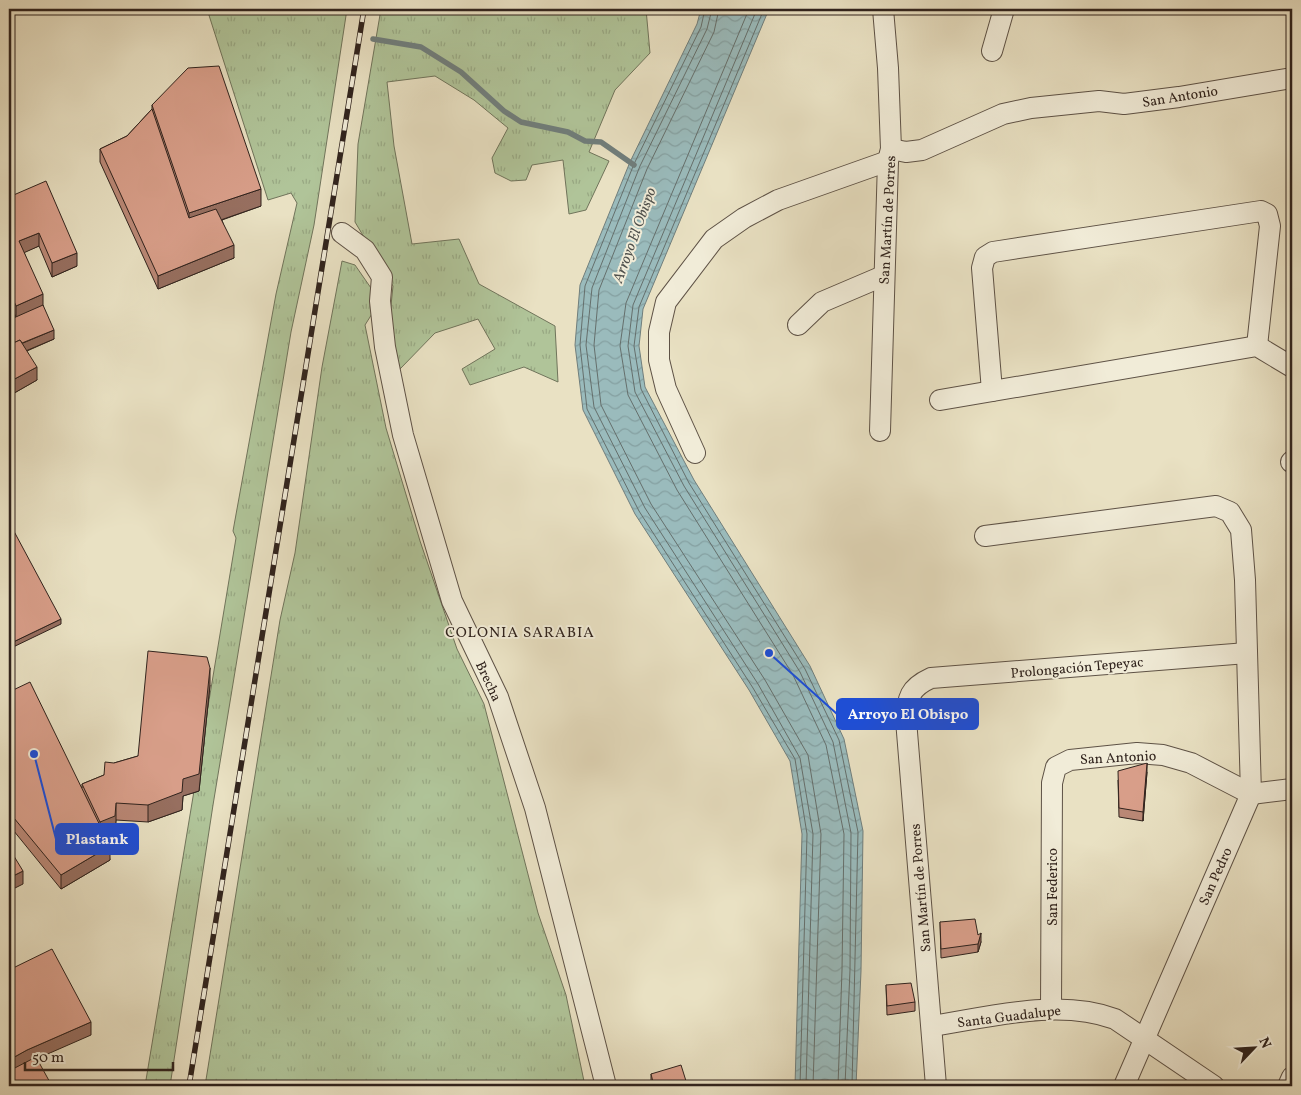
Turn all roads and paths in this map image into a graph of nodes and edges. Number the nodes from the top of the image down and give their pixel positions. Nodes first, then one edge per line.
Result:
1 (883, 9) edge
2 (1004, 9) edge
3 (992, 51) dead end
4 (1292, 78) edge
5 (889, 155) junction
6 (342, 233) dead end
7 (883, 276) junction
8 (798, 325) dead end
9 (1257, 346) junction
10 (1292, 367) edge
11 (992, 391) junction
12 (940, 400) dead end
13 (880, 431) dead end
14 (696, 453) dead end
15 (985, 536) dead end
16 (1247, 653) junction
17 (912, 691) joint
18 (1056, 767) joint
19 (1292, 789) edge
20 (1251, 794) junction
21 (1051, 1009) junction
22 (932, 1026) junction
23 (1144, 1039) junction
24 (1292, 1077) edge
25 (606, 1086) edge
26 (936, 1086) edge
27 (1124, 1086) edge
28 (1214, 1086) edge
29 (1288, 1086) edge

1 - 5 street, San Martín de Porres
2 - 3 street
4 - 5 street, San Antonio
5 - 7 street, San Martín de Porres
5 - 14 street
6 - 25 street, Brecha
7 - 8 street
7 - 13 street, San Martín de Porres
9 - 10 street
9 - 11 street
9 - 11 street
11 - 12 street
15 - 16 street, San Pedro
16 - 17 street, Prolongación Tepeyac
16 - 20 street, San Pedro
17 - 22 street, San Martín de Porres
18 - 20 street, San Antonio
18 - 21 street, San Federico
19 - 20 street
20 - 23 street, San Pedro
21 - 22 street, Santa Guadalupe
21 - 23 street, Santa Guadalupe
22 - 26 street, San Martín de Porres
23 - 27 street, San Pedro
23 - 28 street, Santa Guadalupe
24 - 29 street

